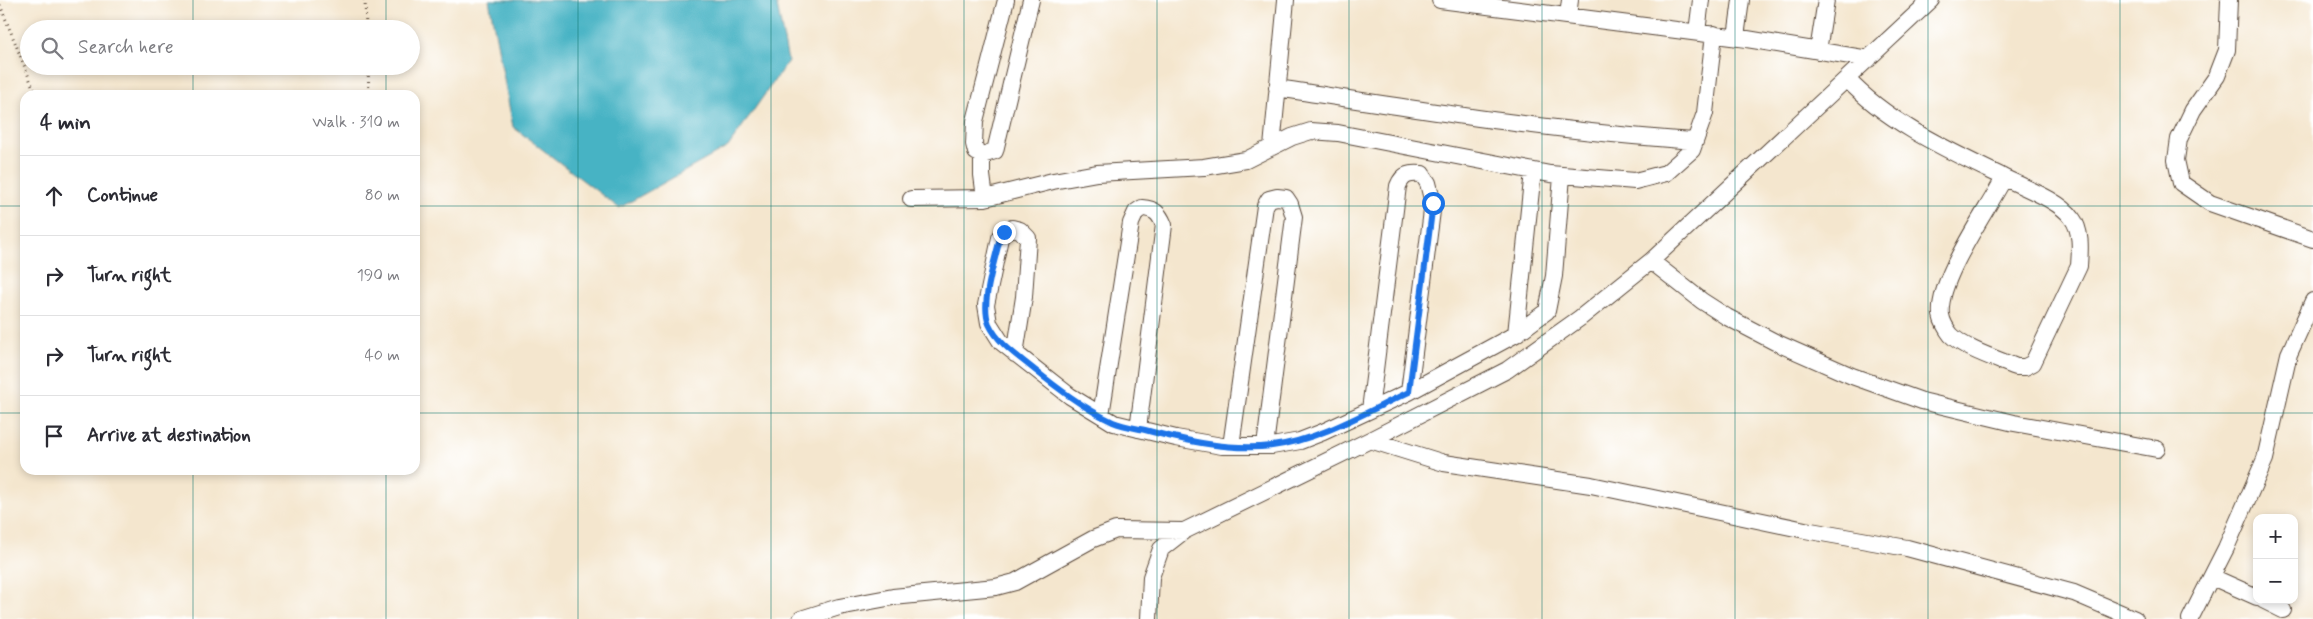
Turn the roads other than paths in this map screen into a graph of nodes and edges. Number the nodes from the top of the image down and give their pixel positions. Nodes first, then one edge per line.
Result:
1 (1006, 0) edge
2 (1030, 0) edge
3 (1286, 0) edge
4 (1440, 0) edge
5 (1701, 0) edge
6 (1741, 0) edge
7 (1826, 0) edge
8 (1931, 0) edge
9 (2229, 0) edge
10 (1477, 2) edge
11 (1569, 8) edge
12 (1706, 33) junction
13 (1736, 37) junction
14 (1818, 50) junction
15 (1869, 59) junction
16 (1847, 79) junction
17 (1277, 88) junction
18 (1695, 141) junction
19 (1272, 147) junction
20 (982, 155) junction
21 (1533, 171) junction
22 (1562, 176) junction
23 (2004, 178) junction
24 (985, 198) junction
25 (911, 199) dead end
26 (2313, 239) edge
27 (1651, 260) junction
28 (2313, 301) edge
29 (1516, 334) junction
30 (1015, 354) junction
31 (1409, 392) junction
32 (1370, 410) junction
33 (1101, 415) junction
34 (1138, 429) junction
35 (1370, 440) junction
36 (1231, 446) junction
37 (1265, 446) junction
38 (2157, 449) dead end
39 (1184, 531) junction
40 (2212, 577) junction
41 (2253, 596) edge
42 (2271, 604) edge
43 (2283, 610) dead end
44 (801, 619) edge
45 (1149, 619) edge
46 (2135, 619) edge
47 (2190, 619) edge

1 - 20 street
2 - 20 street
3 - 17 street
4 - 10 street
5 - 12 street
6 - 13 street
7 - 14 street
8 - 15 street
9 - 26 street
10 - 11 street
11 - 12 street
12 - 13 street
12 - 18 street
13 - 14 street
14 - 15 street
15 - 16 street
16 - 23 street
16 - 27 street
17 - 18 street
17 - 19 street
18 - 22 street
19 - 21 street
19 - 24 street
20 - 24 street
21 - 22 street
21 - 29 street
22 - 29 street
23 - 23 street
24 - 25 street
27 - 35 street
27 - 38 street
28 - 40 street
29 - 31 street
30 - 30 street
30 - 33 street
31 - 32 street
31 - 32 street
32 - 37 street
33 - 34 street
33 - 34 street
34 - 36 street
35 - 39 street
35 - 46 street
36 - 37 street
36 - 37 street
39 - 44 street
39 - 45 street
40 - 41 street
40 - 47 street
42 - 43 street

